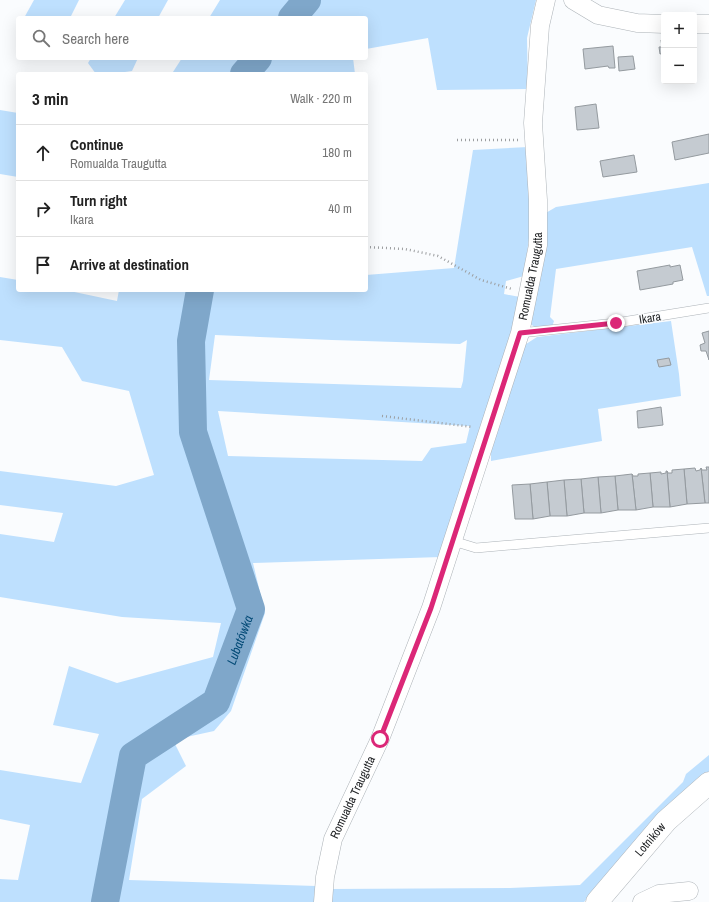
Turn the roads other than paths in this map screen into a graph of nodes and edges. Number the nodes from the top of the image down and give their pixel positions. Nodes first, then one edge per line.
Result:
1 (546, 0) edge
2 (573, 0) edge
3 (661, 24) edge
4 (697, 24) edge
5 (709, 24) edge
6 (709, 308) edge
7 (520, 333) junction
8 (709, 528) edge
9 (453, 541) junction
10 (709, 783) edge
11 (690, 891) dead end
12 (323, 902) edge
13 (597, 902) edge
14 (642, 902) edge

1 - 7 street, Romualda Traugutta
2 - 3 street
4 - 5 street
6 - 7 lane, Ikara
7 - 9 street, Romualda Traugutta
8 - 9 lane
9 - 12 street, Romualda Traugutta
10 - 13 street, Lotników
11 - 14 street

